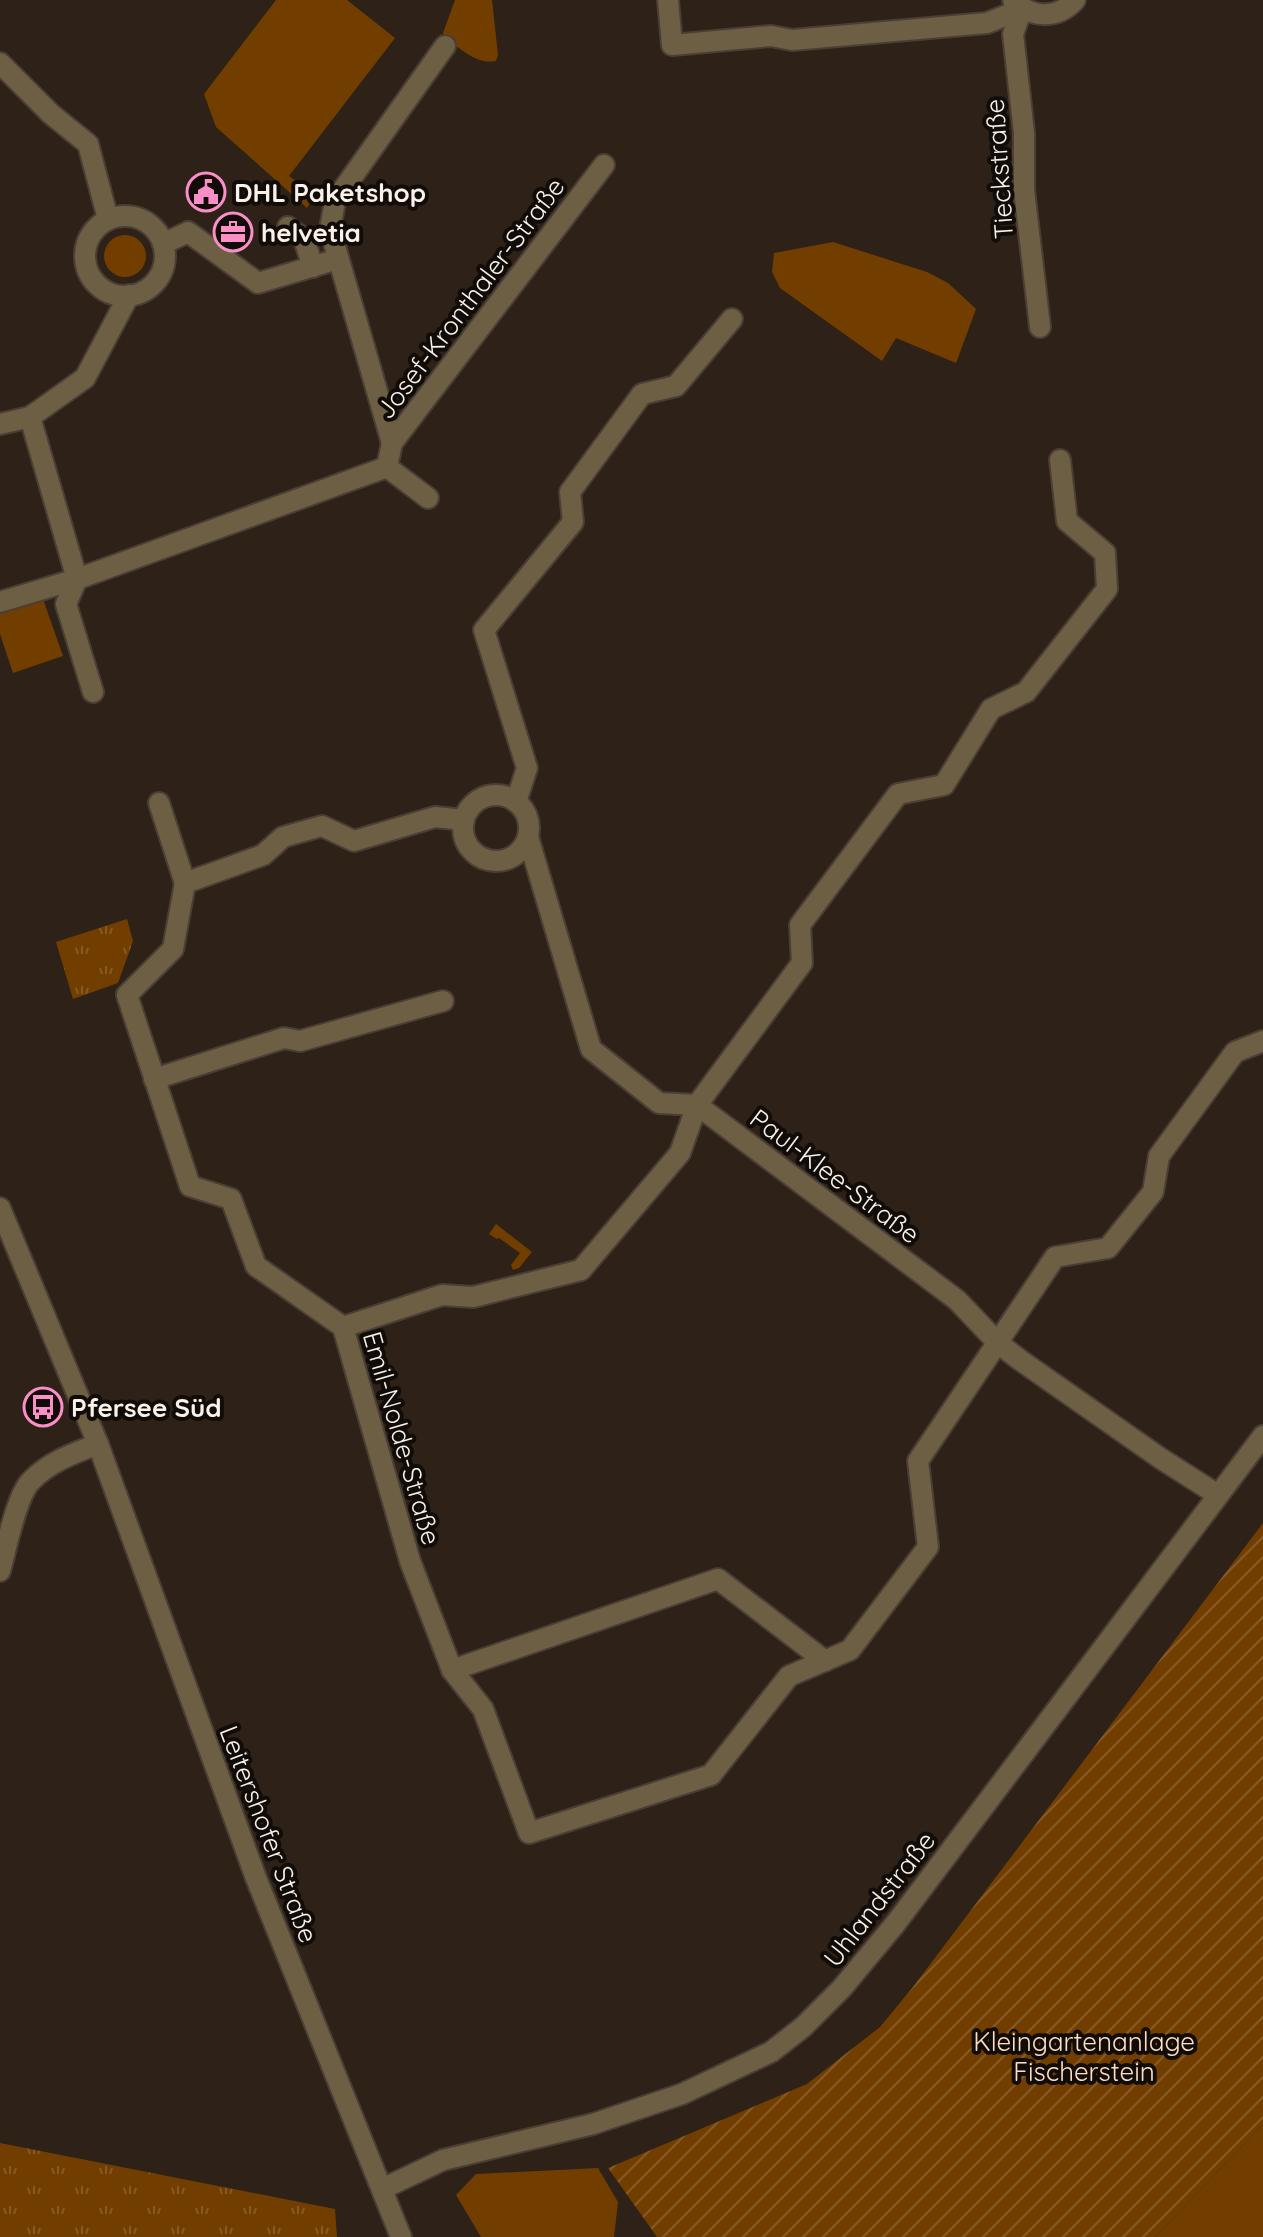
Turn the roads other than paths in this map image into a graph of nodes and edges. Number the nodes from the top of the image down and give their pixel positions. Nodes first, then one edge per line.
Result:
1 (668, 0) edge
2 (1075, 0) edge
3 (1018, 4) edge
4 (445, 46) dead end
5 (0, 63) edge
6 (604, 165) dead end
7 (108, 219) junction
8 (288, 227) dead end
9 (163, 244) junction
10 (129, 295) junction
11 (732, 319) dead end
12 (1040, 327) dead end
13 (30, 417) junction
14 (0, 424) edge
15 (392, 443) junction
16 (1060, 460) dead end
17 (387, 467) junction
18 (428, 498) dead end
19 (77, 579) junction
20 (0, 602) edge
21 (93, 692) dead end
22 (516, 802) junction
23 (159, 803) dead end
24 (464, 820) junction
25 (528, 837) junction
26 (185, 883) junction
27 (443, 1001) dead end
28 (1263, 1041) edge
29 (154, 1079) junction
30 (697, 1105) junction
31 (0, 1208) edge
32 (343, 1327) junction
33 (998, 1343) junction
34 (1263, 1436) edge
35 (98, 1444) junction
36 (1218, 1495) junction
37 (0, 1571) edge
38 (825, 1661) junction
39 (452, 1670) junction
40 (382, 2189) junction
41 (401, 2237) edge

1 - 3 street
2 - 3 street
3 - 12 street, Tieckstraße
4 - 15 street
5 - 7 street
6 - 15 street, Josef-Kronthaler-Straße
7 - 9 street
7 - 10 street
8 - 9 street
9 - 10 street
10 - 13 street
11 - 22 street
13 - 14 street
13 - 19 street
15 - 17 street, Josef-Kronthaler-Straße
16 - 30 street
17 - 18 street
17 - 19 street
19 - 20 street
19 - 21 street
22 - 24 street
22 - 25 street
23 - 26 street
24 - 25 street
24 - 26 street
25 - 30 street
26 - 29 street, Emil-Nolde-Straße
27 - 29 street
28 - 33 street
29 - 32 street, Emil-Nolde-Straße
30 - 32 street
30 - 33 street, Paul-Klee-Straße
31 - 35 street, Leitershofer Straße
32 - 39 street, Emil-Nolde-Straße
33 - 36 street, Paul-Klee-Straße
33 - 38 street
34 - 36 street, Uhlandstraße
35 - 37 street
35 - 40 street, Leitershofer Straße
36 - 40 street, Uhlandstraße
38 - 39 street
38 - 39 street, Emil-Nolde-Straße
40 - 41 street, Leitershofer Straße

